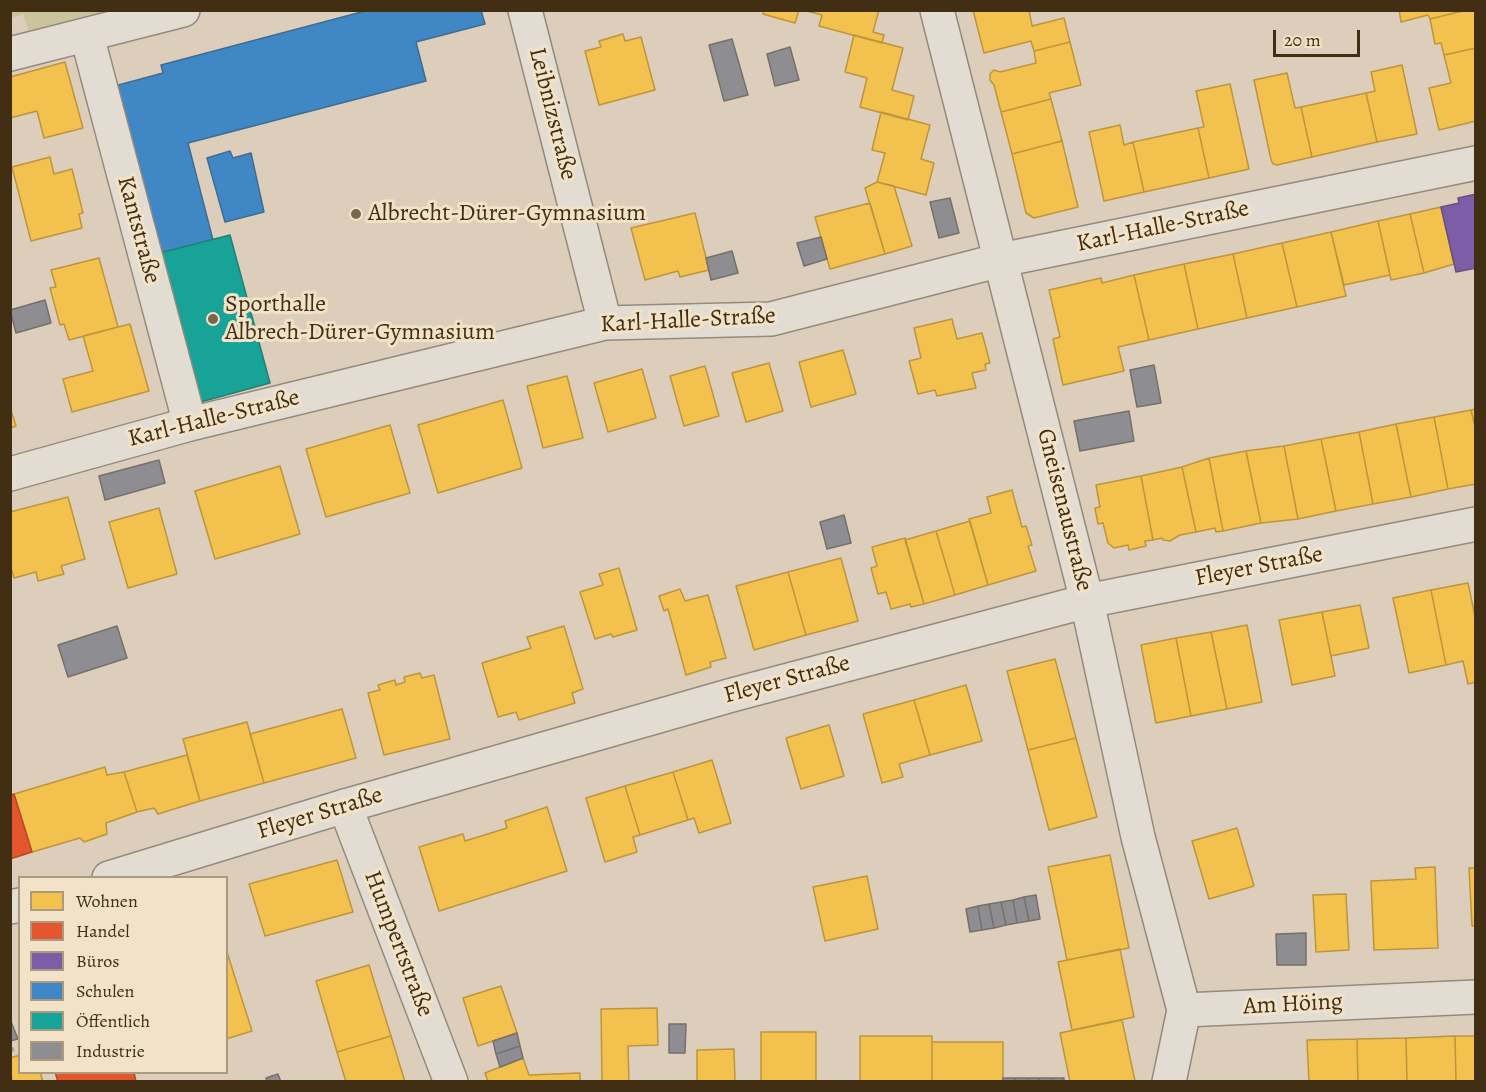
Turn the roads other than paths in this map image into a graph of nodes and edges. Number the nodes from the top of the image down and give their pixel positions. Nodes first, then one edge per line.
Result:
1 (183, 10) edge
2 (525, 10) edge
3 (937, 10) edge
4 (87, 36) junction
5 (10, 54) edge
6 (1476, 163) edge
7 (1001, 260) junction
8 (605, 323) junction
9 (190, 424) junction
10 (10, 474) edge
11 (1476, 525) edge
12 (1087, 601) junction
13 (345, 806) junction
14 (116, 876) edge
15 (1476, 997) edge
16 (1184, 1010) junction
17 (452, 1082) edge
18 (1169, 1082) edge

1 - 4 street
2 - 8 street, Leibnizstraße
3 - 7 street, Gneisenaustraße
4 - 5 street
4 - 9 street, Kantstraße
6 - 7 street, Karl-Halle-Straße
7 - 8 street, Karl-Halle-Straße
7 - 12 street, Gneisenaustraße
8 - 9 street, Karl-Halle-Straße
9 - 10 street, Karl-Halle-Straße
11 - 12 street, Fleyer Straße
12 - 13 street, Fleyer Straße
12 - 16 street, Gneisenaustraße
13 - 14 street, Fleyer Straße
13 - 17 street, Humpertstraße
15 - 16 street, Am Höing
16 - 18 street

